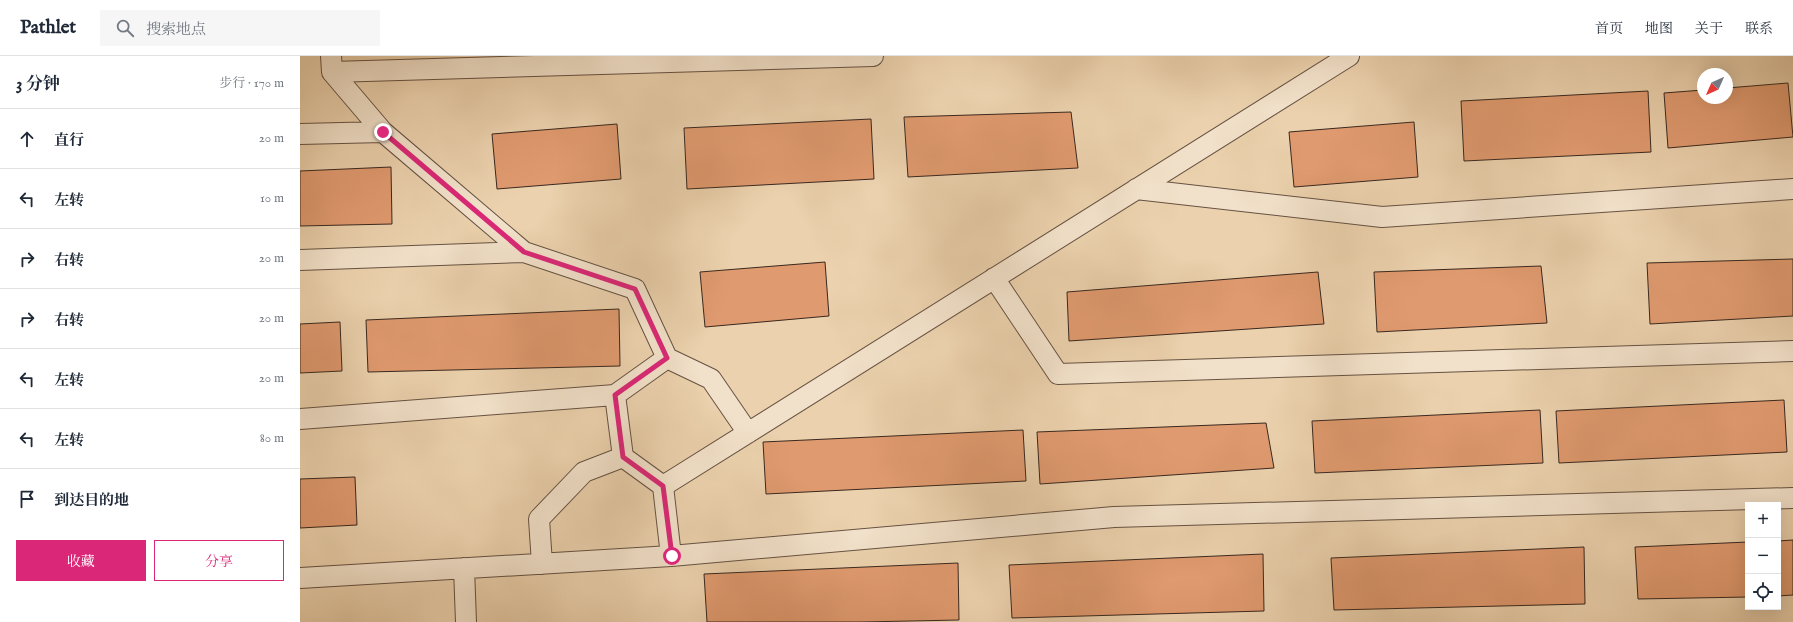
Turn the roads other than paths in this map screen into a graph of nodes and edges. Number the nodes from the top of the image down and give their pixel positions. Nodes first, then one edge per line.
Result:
1 (860, 56) edge
2 (873, 56) edge
3 (1348, 56) edge
4 (332, 64) edge
5 (383, 132) junction
6 (300, 134) edge
7 (1136, 189) junction
8 (1793, 189) edge
9 (524, 252) junction
10 (300, 260) edge
11 (994, 278) junction
12 (1793, 351) edge
13 (667, 358) junction
14 (615, 395) junction
15 (300, 419) edge
16 (748, 433) junction
17 (623, 457) junction
18 (663, 486) junction
19 (1793, 498) edge
20 (672, 556) junction
21 (542, 564) junction
22 (464, 568) junction
23 (300, 578) edge
24 (466, 622) edge

1 - 2 street
1 - 4 street
3 - 7 street
4 - 5 street
5 - 6 street
5 - 9 street
7 - 8 street
7 - 11 street
9 - 10 street
9 - 13 street
11 - 12 street
11 - 16 street
13 - 14 street
13 - 16 street
14 - 15 street
14 - 17 street
16 - 18 street
17 - 18 street
17 - 21 street
18 - 20 street
19 - 20 street
20 - 21 street
21 - 22 street
22 - 23 street
22 - 24 street

